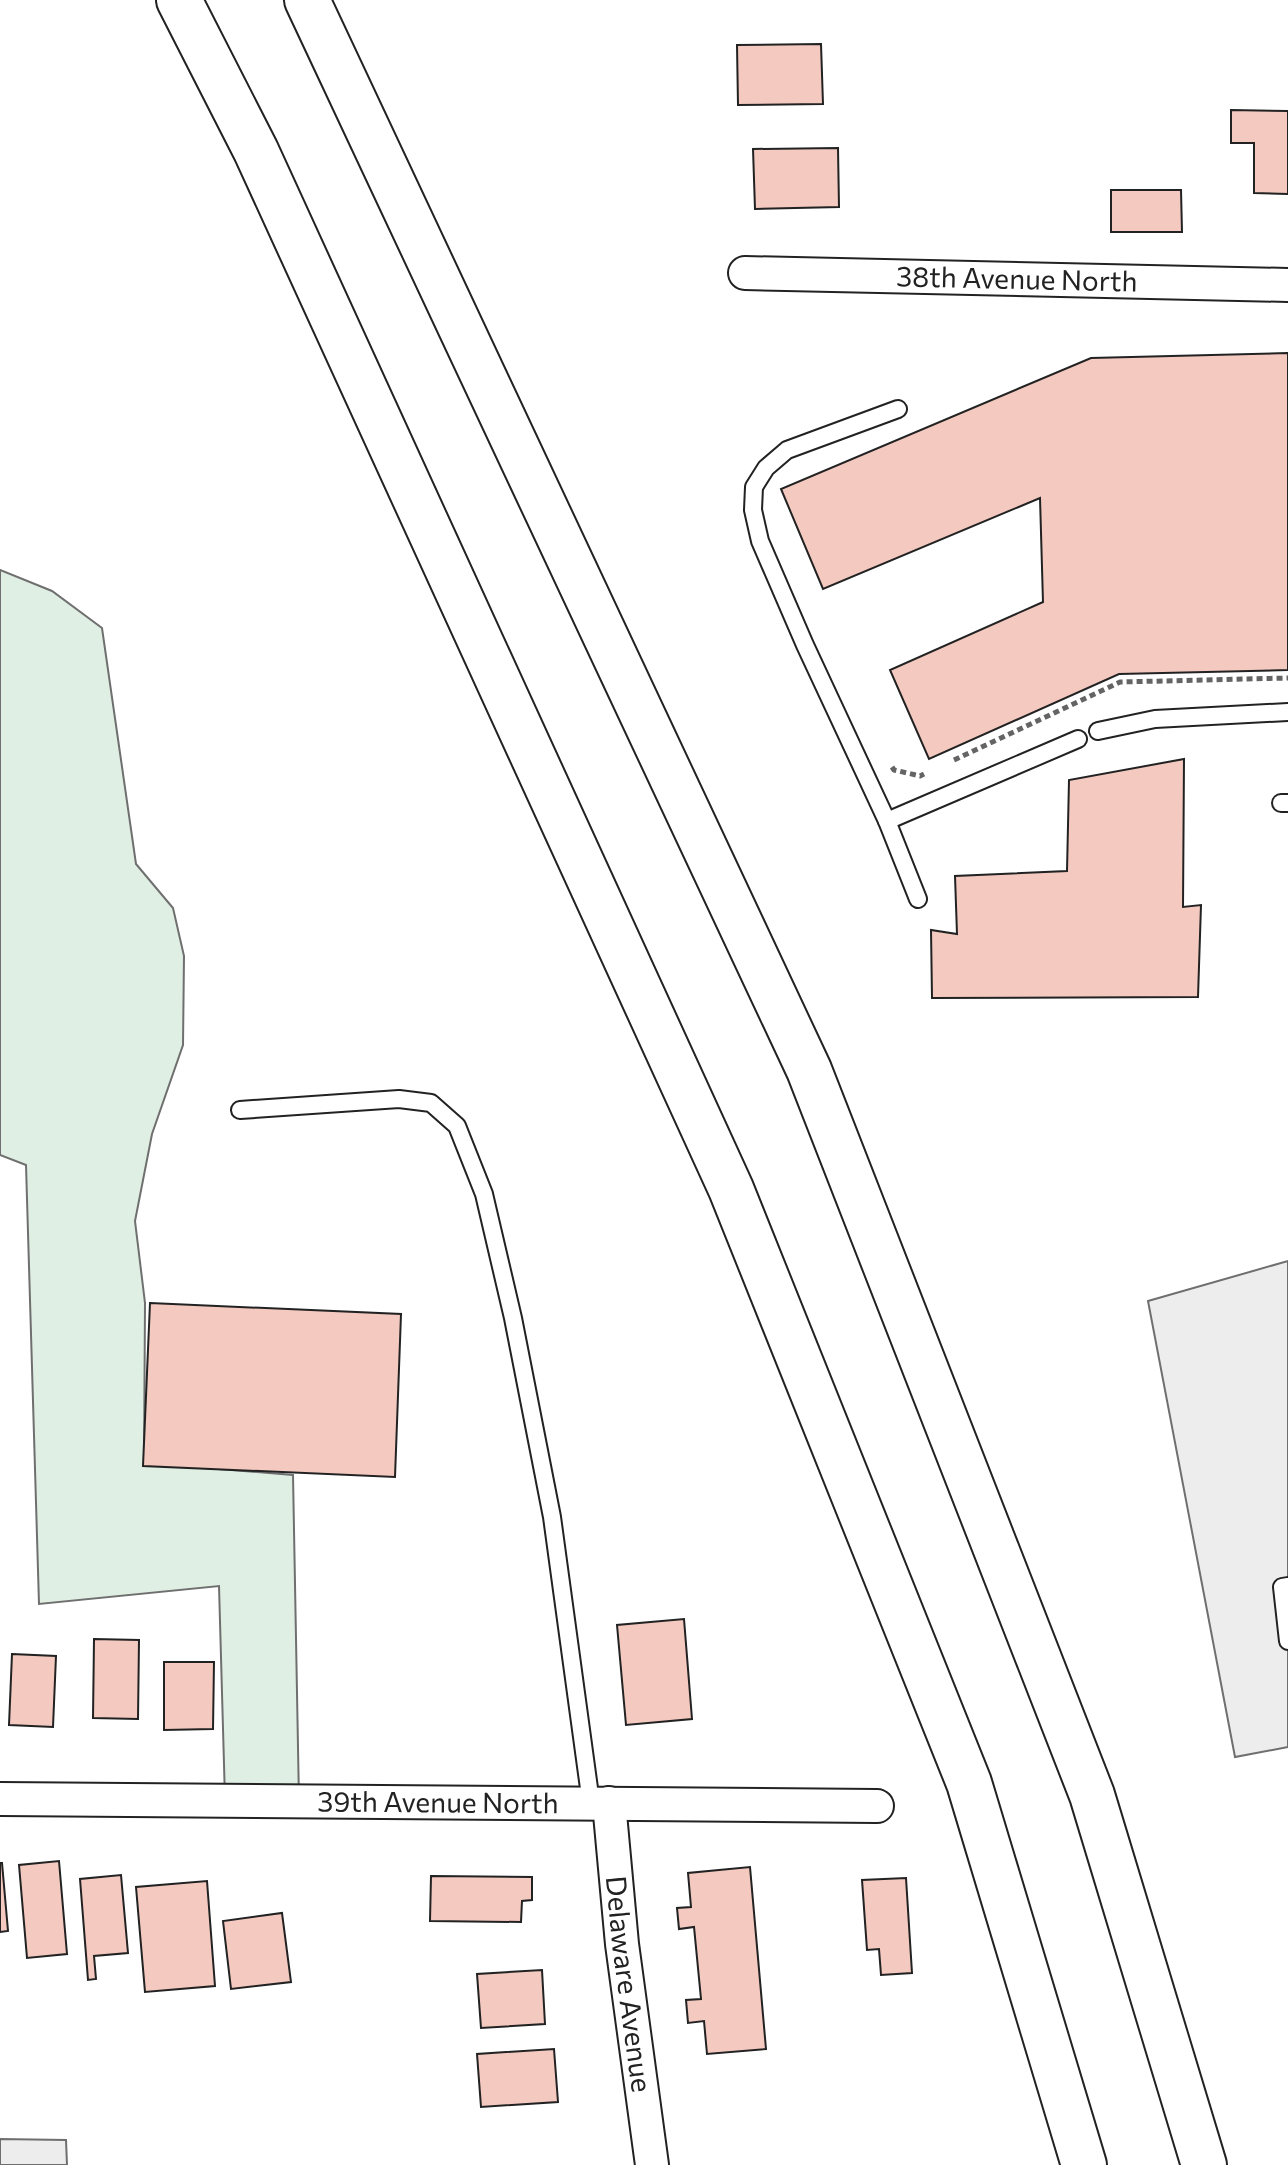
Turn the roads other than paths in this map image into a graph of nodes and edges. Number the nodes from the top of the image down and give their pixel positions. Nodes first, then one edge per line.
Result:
1 (152, 0) edge
2 (179, 0) edge
3 (307, 0) edge
4 (256, 151) junction
5 (745, 273) dead end
6 (1288, 285) edge
7 (898, 409) dead end
8 (1288, 712) edge
9 (1098, 731) dead end
10 (1078, 739) dead end
11 (887, 821) junction
12 (918, 899) dead end
13 (240, 1110) dead end
14 (1288, 1586) edge
15 (1288, 1641) edge
16 (0, 1799) edge
17 (600, 1803) junction
18 (877, 1806) dead end
19 (652, 2165) edge
20 (1084, 2165) edge
21 (1204, 2165) edge

1 - 4 highway
2 - 4 highway
3 - 21 highway
4 - 20 highway
5 - 6 street, 38th Avenue North
7 - 11 lane
8 - 9 lane
10 - 11 lane
11 - 12 lane
13 - 17 lane
14 - 15 lane
16 - 17 street, 39th Avenue North
17 - 18 street, 39th Avenue North
17 - 19 street, Delaware Avenue

